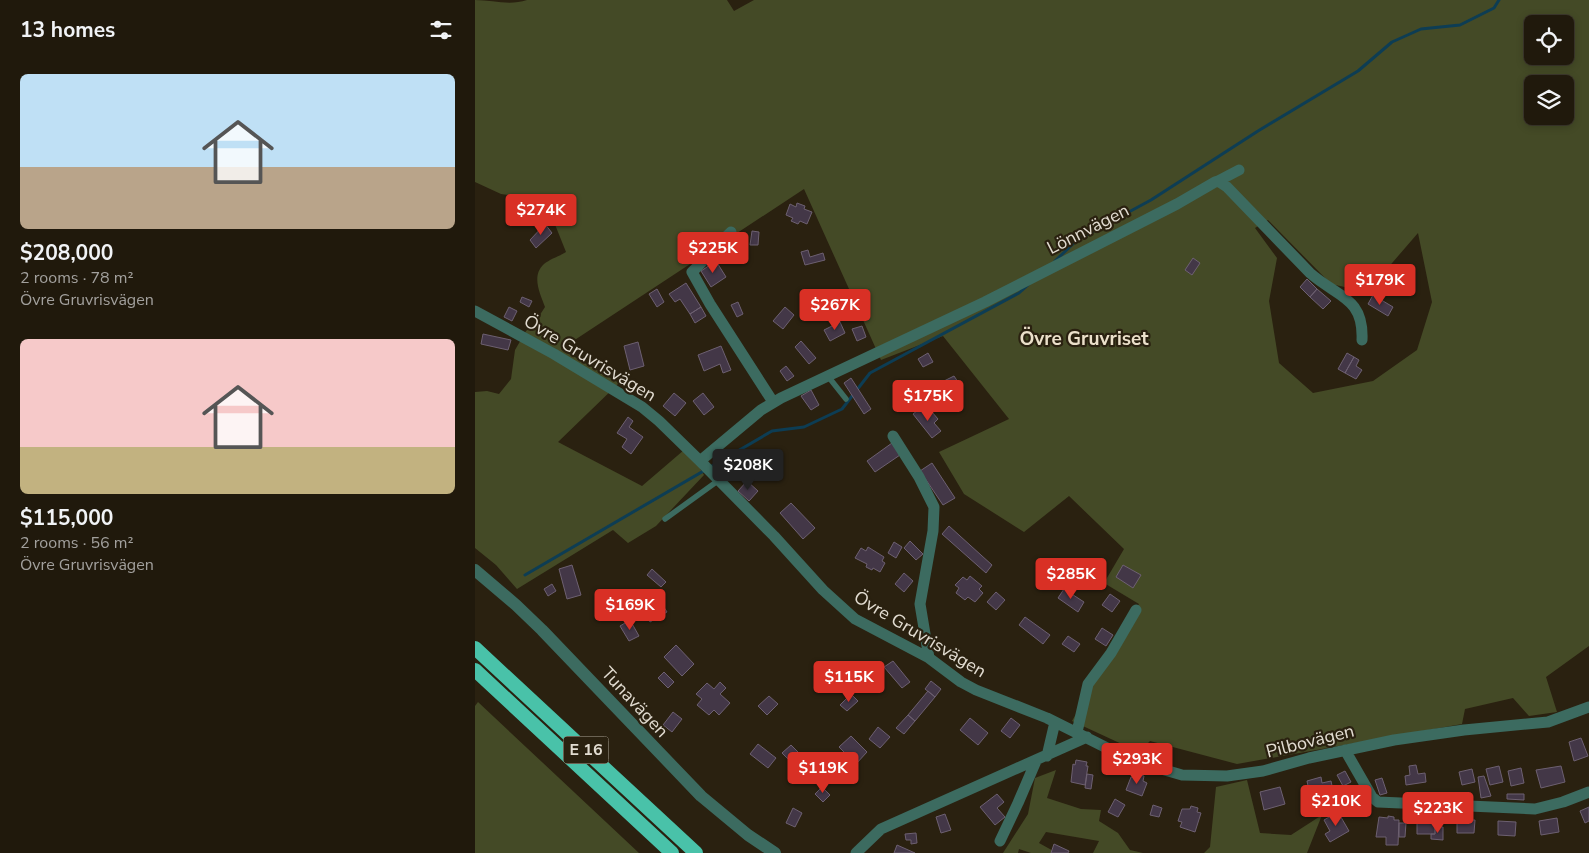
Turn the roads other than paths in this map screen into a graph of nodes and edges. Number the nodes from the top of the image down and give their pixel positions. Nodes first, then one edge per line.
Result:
1 (1239, 170) dead end
2 (1218, 181) junction
3 (731, 232) dead end
4 (475, 311) edge
5 (1362, 340) dead end
6 (827, 375) junction
7 (846, 399) dead end
8 (773, 402) junction
9 (893, 436) dead end
10 (709, 470) junction
11 (665, 519) dead end
12 (475, 570) edge
13 (1136, 610) dead end
14 (475, 648) edge
15 (929, 658) junction
16 (475, 670) edge
17 (1589, 707) edge
18 (1055, 722) junction
19 (1082, 735) junction
20 (1345, 750) junction
21 (1047, 756) junction
22 (1036, 761) junction
23 (1589, 792) edge
24 (1000, 841) dead end
25 (672, 853) edge
26 (696, 853) edge
27 (775, 853) edge
28 (856, 853) edge

1 - 2 street, Lönnvägen
2 - 5 street
2 - 6 street, Lönnvägen
3 - 8 street
4 - 10 street, Övre Gruvrisvägen
6 - 7 lane
6 - 8 street, Lönnvägen
8 - 10 street, Lönnvägen
9 - 15 street
10 - 11 lane
10 - 15 street, Övre Gruvrisvägen
12 - 27 street, Tunavägen
13 - 19 street
14 - 26 highway, E 16
15 - 18 street, Övre Gruvrisvägen
16 - 25 highway, E 16
17 - 20 street, Pilbovägen
18 - 19 street, Övre Gruvrisvägen
18 - 21 street
19 - 20 street, Pilbovägen
19 - 21 street
20 - 23 street
21 - 22 street
22 - 24 street
22 - 28 street

